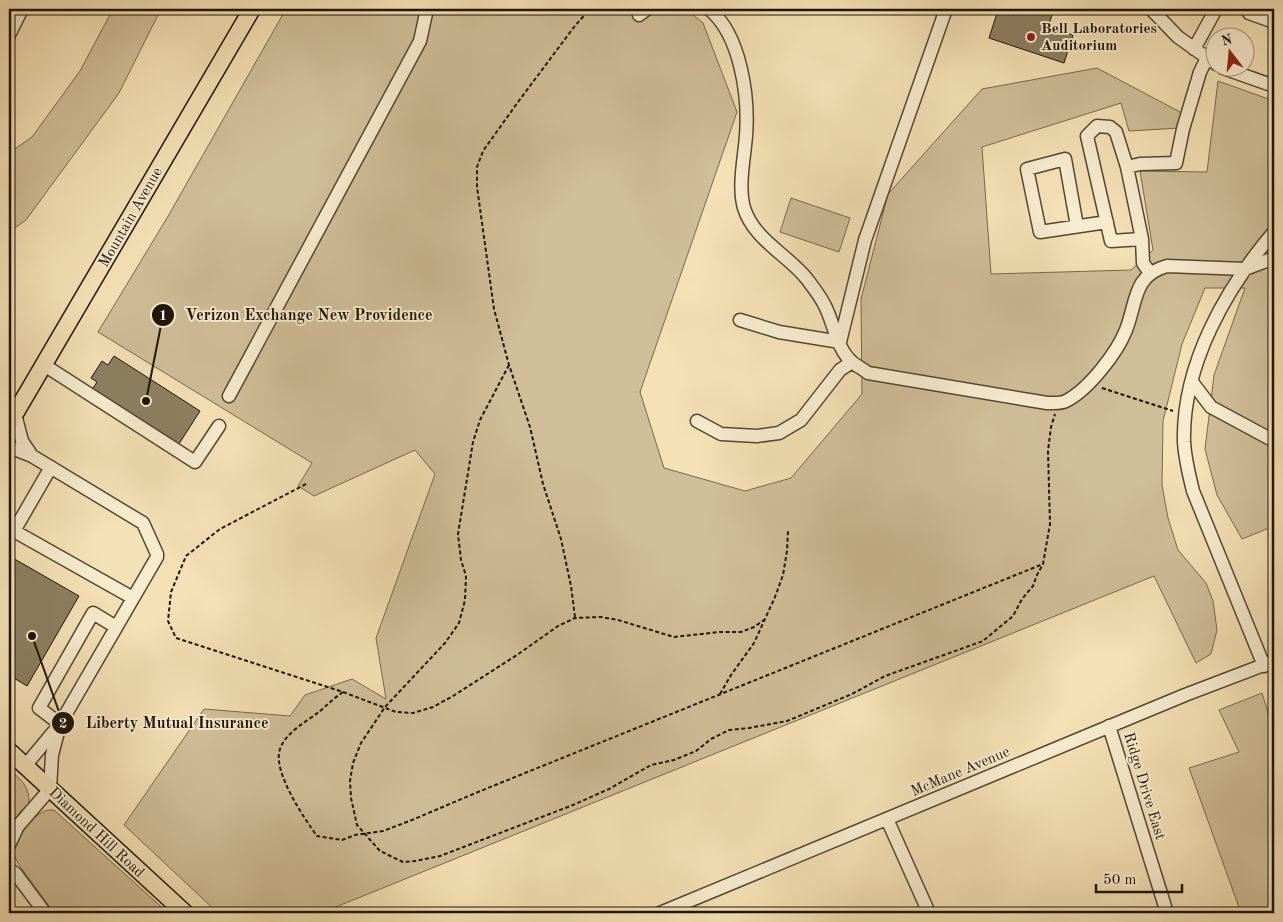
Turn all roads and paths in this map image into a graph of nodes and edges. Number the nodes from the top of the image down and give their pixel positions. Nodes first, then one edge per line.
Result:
1 (22, 9) edge
2 (252, 9) edge
3 (427, 9) edge
4 (590, 9) edge
5 (709, 9) edge
6 (946, 9) edge
7 (1151, 9) edge
8 (1216, 9) edge
9 (1250, 9) edge
10 (1274, 22) edge
11 (9, 35) edge
12 (1194, 49) junction
13 (1206, 57) edge
14 (1206, 68) edge
15 (1251, 78) edge
16 (1274, 86) edge
17 (1127, 167) junction
18 (1106, 222) junction
19 (1077, 226) junction
20 (1273, 236) edge
21 (1142, 239) junction
22 (1274, 258) edge
23 (1245, 269) junction
24 (1150, 273) junction
25 (848, 309) junction
26 (827, 310) junction
27 (740, 320) dead end
28 (840, 342) junction
29 (852, 362) junction
30 (44, 365) junction
31 (509, 365) junction
32 (1192, 382) junction
33 (1088, 384) junction
34 (229, 396) dead end
35 (1058, 403) junction
36 (1186, 415) junction
37 (12, 419) edge
38 (697, 421) dead end
39 (219, 426) dead end
40 (1274, 441) edge
41 (9, 447) edge
42 (32, 456) junction
43 (51, 467) junction
44 (306, 484) dead end
45 (788, 530) dead end
46 (1043, 564) junction
47 (133, 598) junction
48 (575, 618) junction
49 (764, 620) junction
50 (116, 626) junction
51 (1269, 664) edge
52 (343, 692) junction
53 (720, 694) junction
54 (385, 707) junction
55 (60, 724) junction
56 (1109, 726) junction
57 (9, 751) edge
58 (24, 766) junction
59 (50, 790) junction
60 (888, 819) junction
61 (364, 834) junction
62 (9, 845) edge
63 (9, 869) edge
64 (45, 913) edge
65 (185, 913) edge
66 (660, 913) edge
67 (929, 913) edge
68 (1167, 913) edge

1 - 11 street
2 - 30 main road, Mountain Avenue
3 - 34 street
4 - 31 path
5 - 26 street
6 - 25 street
7 - 12 street
8 - 12 street
9 - 10 street
12 - 13 street
14 - 17 street
15 - 16 street
17 - 18 street
17 - 21 street
18 - 19 street
18 - 21 street
19 - 19 street
20 - 23 street
21 - 24 street
22 - 23 street
23 - 24 street
23 - 32 street
24 - 33 street
25 - 26 street
25 - 28 street
26 - 28 street
27 - 28 street
28 - 29 street
29 - 35 street
29 - 38 street
30 - 37 main road, Mountain Avenue
30 - 39 street
31 - 48 path
31 - 54 path
32 - 36 street
32 - 40 street
33 - 35 street
33 - 36 path
35 - 46 path
36 - 51 street
37 - 42 street
41 - 42 street
42 - 43 street
43 - 47 street
43 - 47 street
44 - 52 path
45 - 49 path
46 - 53 path
46 - 61 path
47 - 50 street
48 - 49 path
48 - 54 path
49 - 53 path
50 - 55 street
50 - 55 street
51 - 56 street, McMane Avenue
52 - 54 path
52 - 61 path
53 - 61 path
54 - 61 path
55 - 58 street
55 - 59 street
56 - 60 street, McMane Avenue
56 - 68 street, Ridge Drive East
57 - 58 main road, Diamond Hill Road
58 - 59 main road, Diamond Hill Road
59 - 62 street
59 - 65 main road, Diamond Hill Road
60 - 66 street, McMane Avenue
60 - 67 street
63 - 64 street

